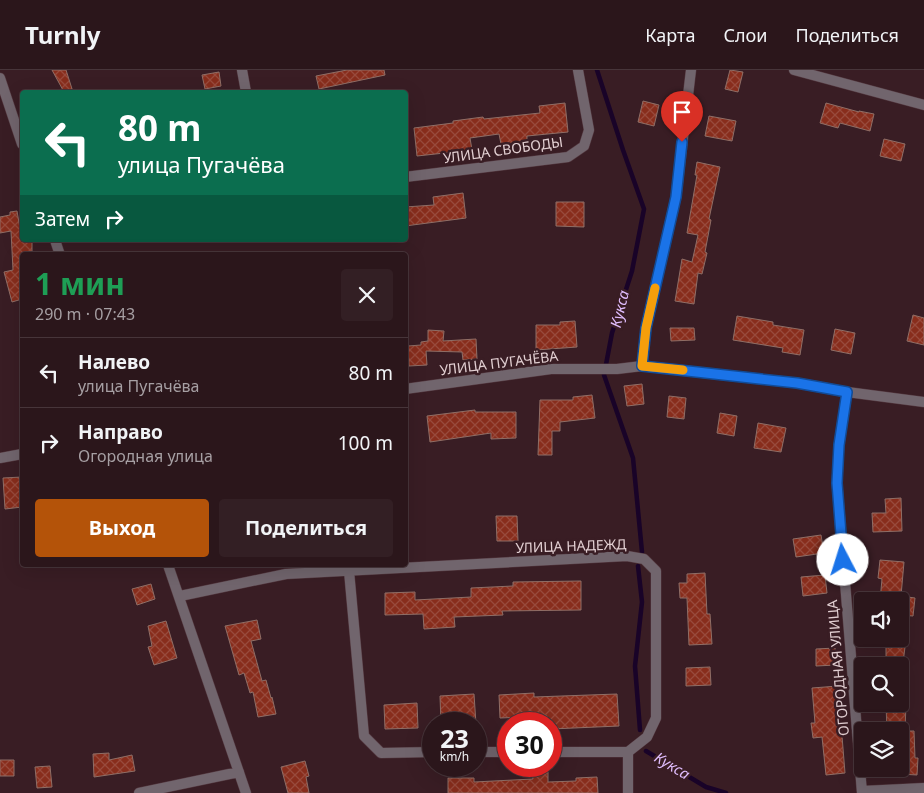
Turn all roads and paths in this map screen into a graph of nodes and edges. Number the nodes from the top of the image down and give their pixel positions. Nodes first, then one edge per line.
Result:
1 (242, 70) edge
2 (578, 70) edge
3 (691, 70) edge
4 (794, 70) edge
5 (0, 78) edge
6 (246, 90) edge
7 (924, 105) edge
8 (20, 138) edge
9 (408, 177) edge
10 (642, 366) junction
11 (408, 389) edge
12 (847, 392) junction
13 (924, 402) edge
14 (20, 454) edge
15 (0, 458) edge
16 (169, 567) edge
17 (350, 571) junction
18 (180, 596) junction
19 (422, 752) edge
20 (562, 752) edge
21 (628, 752) junction
22 (239, 772) junction
23 (924, 788) edge
24 (862, 792) edge
25 (139, 793) edge
26 (246, 793) edge
27 (628, 793) edge

1 - 6 street
2 - 9 street, УЛИЦА СВОБОДЫ
3 - 10 street
4 - 7 street
5 - 8 street
10 - 11 street, УЛИЦА ПУГАЧЁВА
10 - 12 street, УЛИЦА ПУГАЧЁВА
12 - 13 street, УЛИЦА ПУГАЧЁВА
12 - 24 street, ОГОРОДНАЯ УЛИЦА
14 - 15 street
16 - 18 street
17 - 18 street, УЛИЦА НАДЕЖД
17 - 19 street
17 - 21 street, УЛИЦА НАДЕЖД
18 - 22 street
20 - 21 street
21 - 27 street
22 - 25 street
22 - 26 street
23 - 24 street

